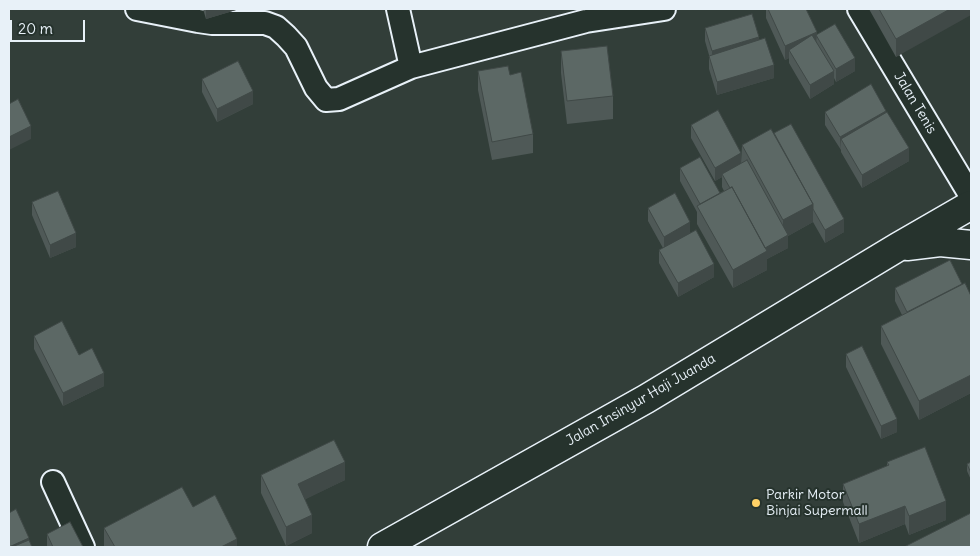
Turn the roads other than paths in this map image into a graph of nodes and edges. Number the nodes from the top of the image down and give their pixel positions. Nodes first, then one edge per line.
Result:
1 (138, 9) edge
2 (398, 9) edge
3 (664, 9) edge
4 (859, 9) edge
5 (586, 15) edge
6 (411, 67) junction
7 (971, 196) edge
8 (971, 205) edge
9 (971, 245) edge
10 (898, 247) junction
11 (53, 482) dead end
12 (83, 547) edge
13 (382, 547) edge

1 - 6 street
2 - 6 street
3 - 5 street
4 - 7 street, Jalan Tenis
5 - 6 street
8 - 10 street, Jalan Insinyur Haji Juanda
9 - 10 street, Jalan Insinyur Haji Juanda
10 - 13 street, Jalan Insinyur Haji Juanda
11 - 12 street

